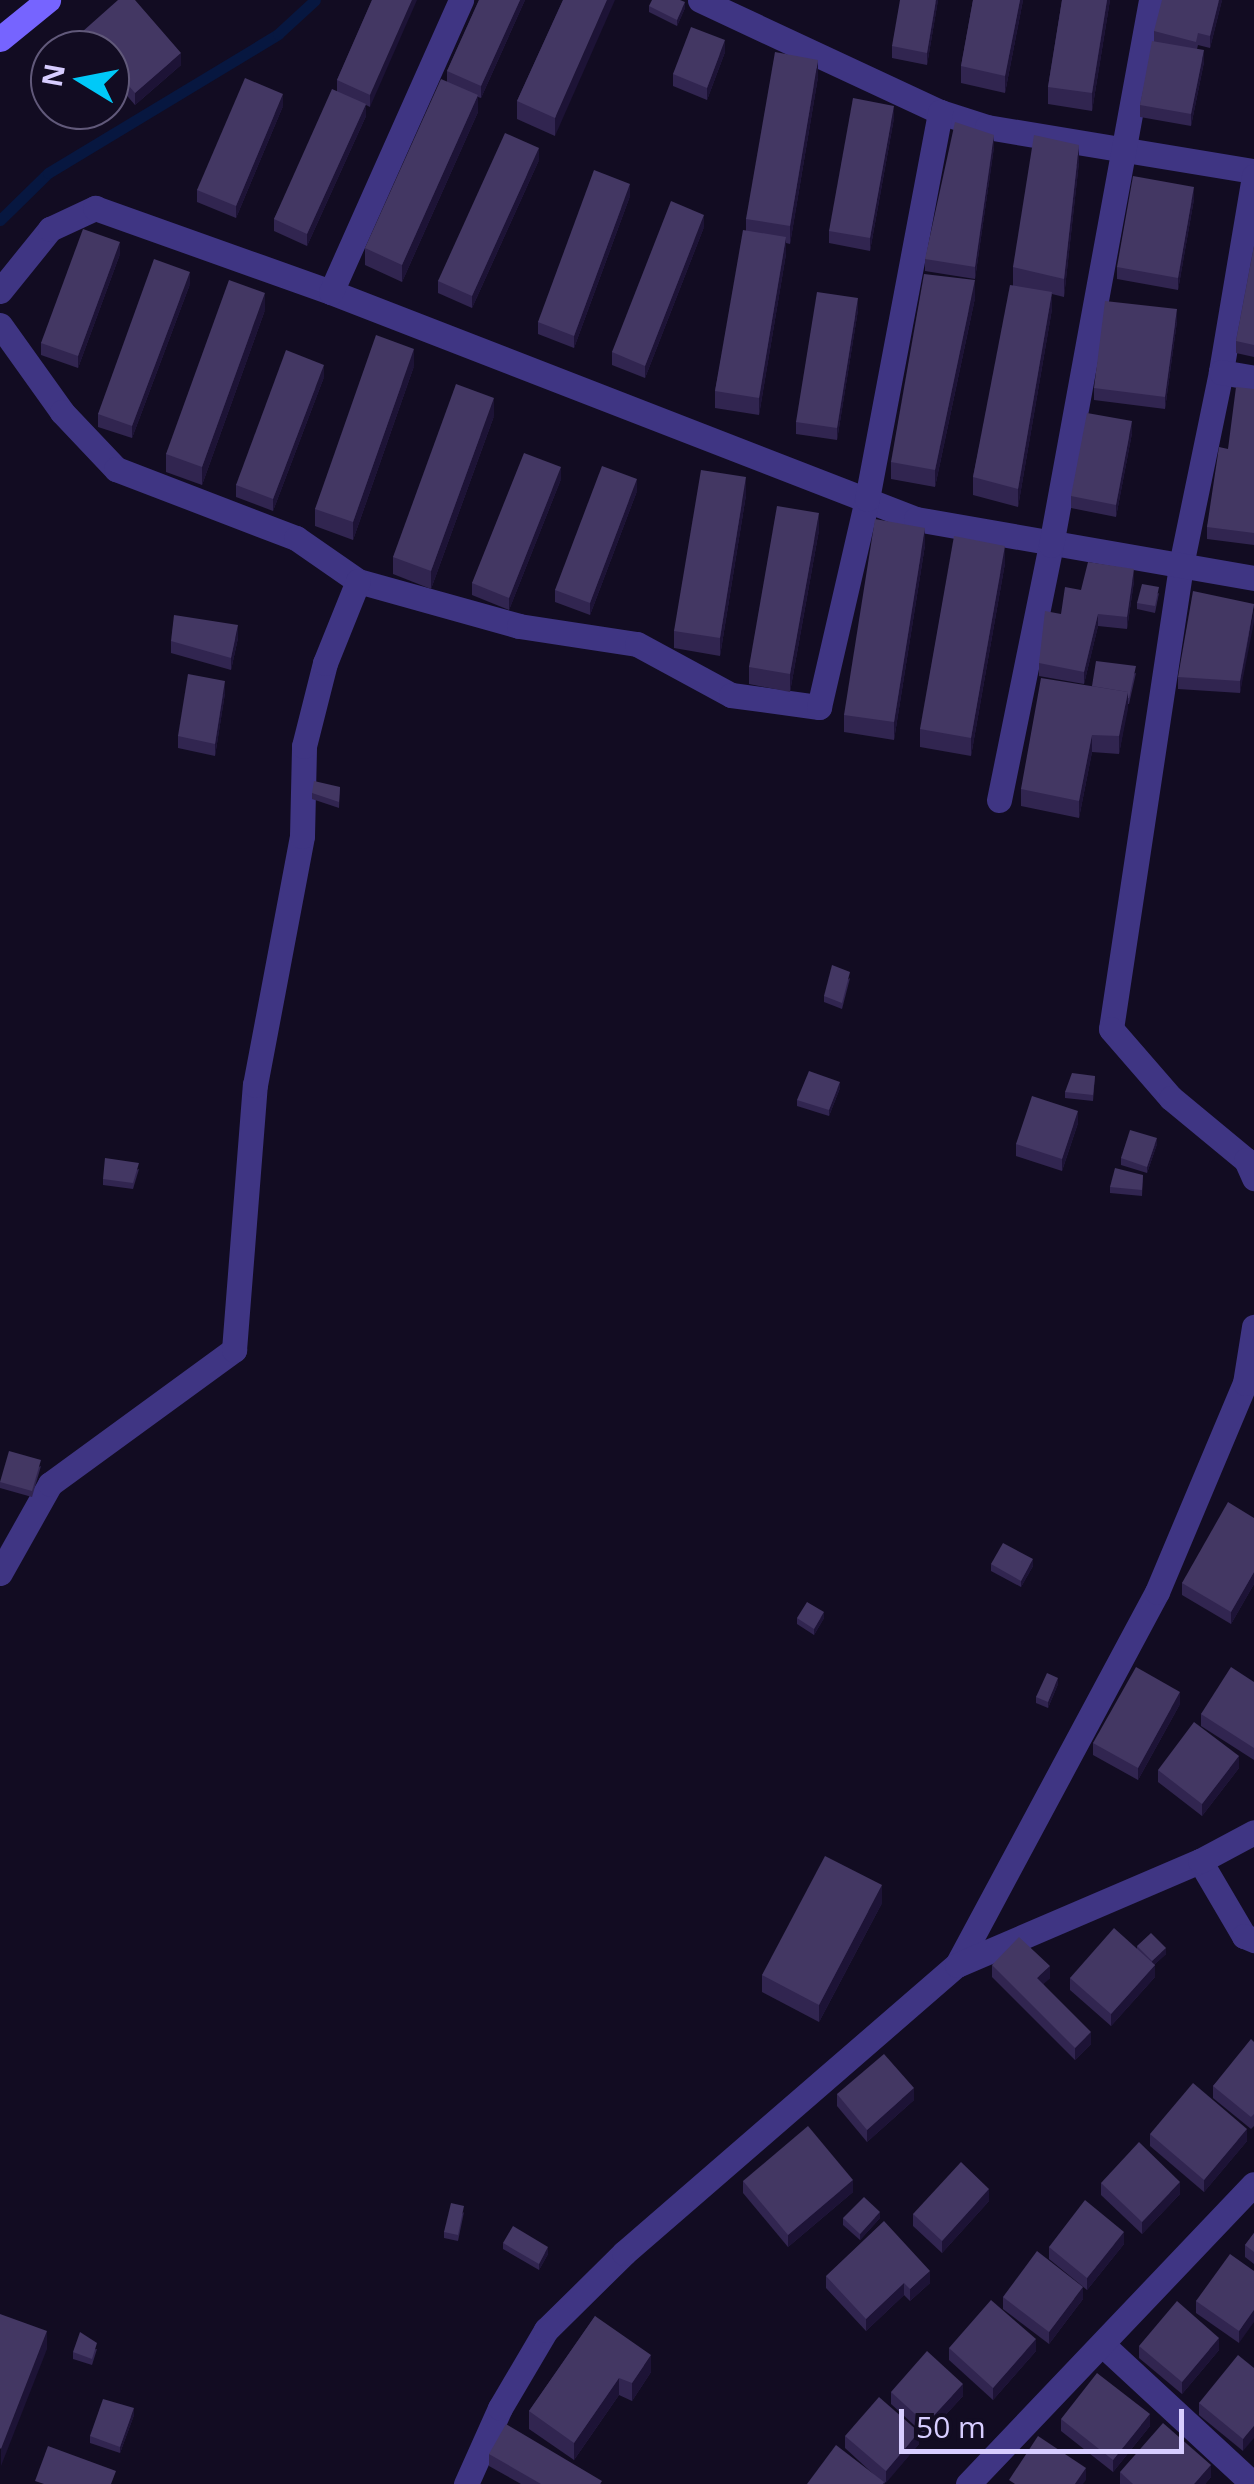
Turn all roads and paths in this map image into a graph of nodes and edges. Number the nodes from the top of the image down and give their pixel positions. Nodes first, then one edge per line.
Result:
1 (48, 0) edge
2 (461, 0) edge
3 (700, 0) edge
4 (1151, 0) edge
5 (0, 39) edge
6 (940, 112) junction
7 (1122, 148) junction
8 (1254, 173) edge
9 (0, 291) edge
10 (331, 292) junction
11 (0, 325) edge
12 (1221, 372) junction
13 (1254, 378) edge
14 (868, 499) junction
15 (1051, 545) junction
16 (1181, 566) junction
17 (1254, 578) edge
18 (358, 581) junction
19 (999, 800) dead end
20 (1254, 1178) edge
21 (1254, 1327) edge
22 (0, 1572) edge
23 (1254, 1832) edge
24 (1200, 1861) junction
25 (1254, 1940) edge
26 (957, 1966) junction
27 (1254, 2184) edge
28 (1103, 2345) junction
29 (466, 2484) edge
30 (968, 2484) edge
31 (1253, 2484) edge

1 - 5 street
2 - 10 street
3 - 6 street
4 - 7 street
6 - 7 street
6 - 14 street
7 - 8 street
7 - 15 street
8 - 12 street
9 - 10 street
10 - 14 street
11 - 18 street
12 - 13 street
12 - 16 street
14 - 15 street
14 - 18 street
15 - 16 street
15 - 19 street
16 - 17 street
16 - 20 street
18 - 22 street
21 - 26 street
23 - 24 street
24 - 25 street
24 - 26 street
26 - 29 street
27 - 28 street
28 - 30 street
28 - 31 street

